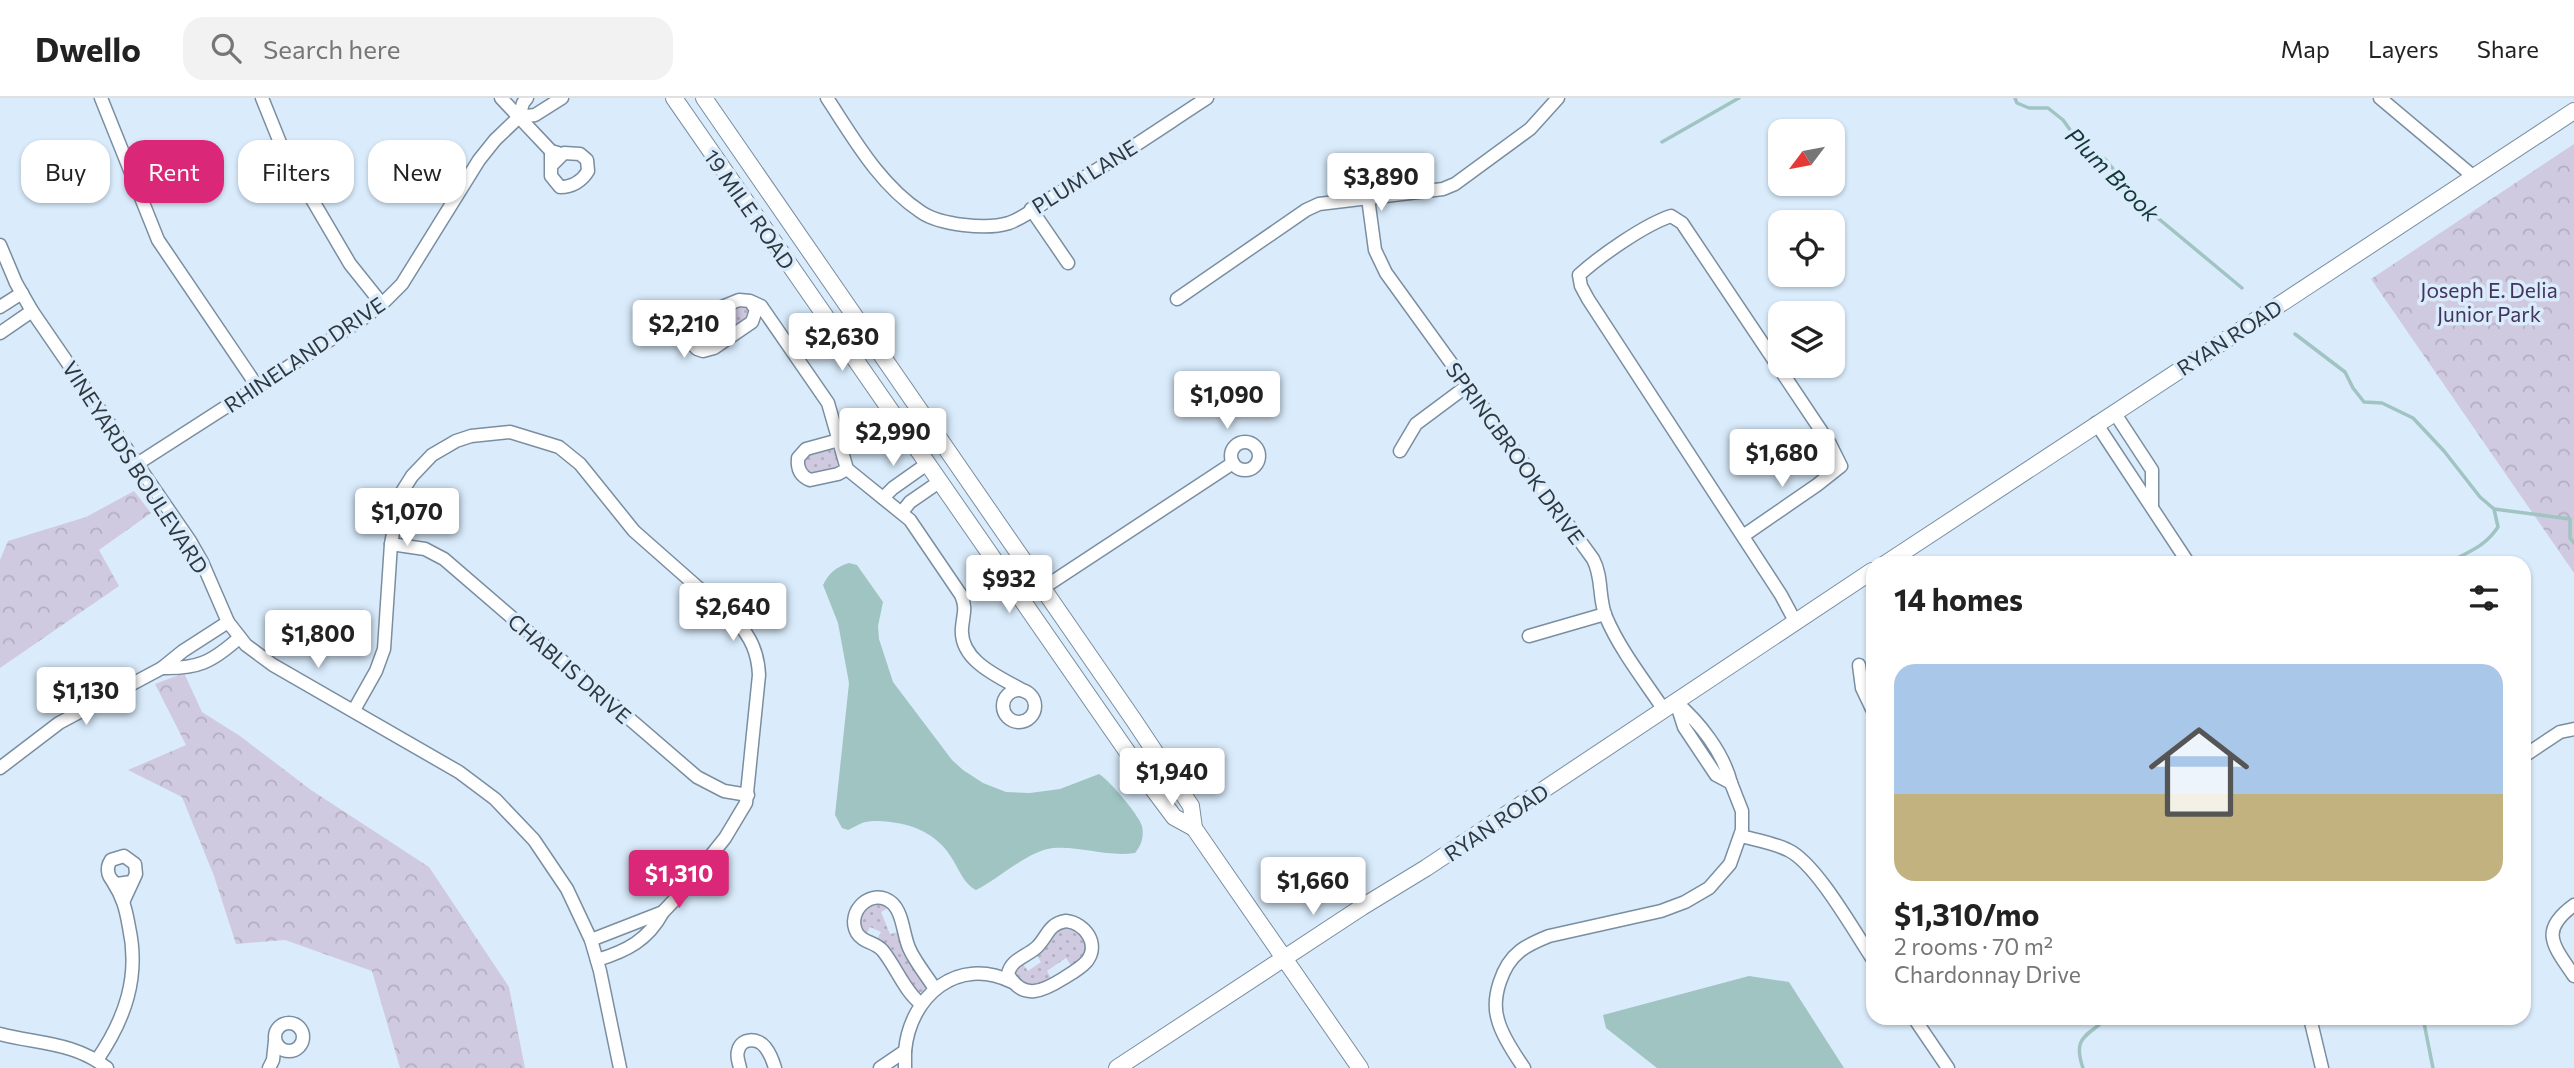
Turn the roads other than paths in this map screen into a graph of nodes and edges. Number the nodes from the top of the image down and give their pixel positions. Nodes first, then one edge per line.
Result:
1 (101, 98) edge
2 (262, 98) edge
3 (501, 98) edge
4 (527, 98) edge
5 (562, 98) edge
6 (674, 98) edge
7 (704, 98) edge
8 (827, 98) edge
9 (1207, 98) edge
10 (1558, 98) edge
11 (2380, 98) edge
12 (2574, 111) edge
13 (519, 117) junction
14 (732, 139) junction
15 (708, 146) junction
16 (557, 152) junction
17 (2474, 177) junction
18 (1368, 198) junction
19 (1031, 209) junction
20 (0, 245) edge
21 (1068, 263) dead end
22 (22, 293) junction
23 (1177, 299) dead end
24 (750, 301) junction
25 (382, 304) junction
26 (0, 307) edge
27 (32, 311) junction
28 (766, 312) junction
29 (752, 322) junction
30 (0, 333) edge
31 (257, 386) junction
32 (1467, 386) junction
33 (2113, 412) junction
34 (2095, 423) junction
35 (839, 440) junction
36 (1401, 451) dead end
37 (950, 453) junction
38 (925, 462) junction
39 (1233, 463) dead end
40 (137, 464) junction
41 (848, 469) junction
42 (940, 482) junction
43 (883, 498) junction
44 (2152, 506) junction
45 (902, 512) junction
46 (1742, 536) junction
47 (391, 544) junction
48 (1897, 556) edge
49 (2184, 556) edge
50 (1866, 576) edge
51 (1043, 588) junction
52 (1605, 614) junction
53 (228, 622) junction
54 (1796, 623) junction
55 (1069, 626) junction
56 (1043, 631) junction
57 (1529, 636) dead end
58 (239, 638) junction
59 (1859, 665) dead end
60 (162, 668) junction
61 (1003, 679) junction
62 (1026, 692) junction
63 (1008, 695) junction
64 (1866, 696) edge
65 (1670, 706) junction
66 (354, 710) junction
67 (2574, 729) edge
68 (2531, 751) edge
69 (0, 768) edge
70 (1174, 781) junction
71 (1153, 789) junction
72 (748, 796) junction
73 (1194, 828) junction
74 (1741, 836) junction
75 (113, 881) junction
76 (131, 882) junction
77 (124, 900) junction
78 (2574, 905) edge
79 (663, 912) junction
80 (591, 940) junction
81 (1866, 949) edge
82 (1284, 958) junction
83 (597, 960) junction
84 (1011, 965) junction
85 (995, 975) junction
86 (2574, 976) edge
87 (1012, 982) junction
88 (935, 989) junction
89 (920, 1003) junction
90 (1919, 1025) edge
91 (2312, 1025) edge
92 (0, 1034) edge
93 (275, 1041) junction
94 (290, 1051) junction
95 (905, 1051) junction
96 (102, 1064) edge
97 (271, 1064) edge
98 (886, 1064) edge
99 (620, 1068) edge
100 (740, 1068) edge
101 (775, 1068) edge
102 (904, 1068) edge
103 (1117, 1068) edge
104 (1360, 1068) edge
105 (1524, 1068) edge
106 (1948, 1068) edge
107 (2322, 1068) edge

1 - 31 street
2 - 25 street
3 - 13 street
4 - 13 street, RHINELAND DRIVE
5 - 13 street, RHINELAND DRIVE
6 - 15 main road, 19 MILE ROAD
7 - 14 main road, 19 MILE ROAD
8 - 19 street, PLUM LANE
9 - 19 street, PLUM LANE
10 - 18 street
11 - 17 street
12 - 17 main road, RYAN ROAD
13 - 16 street
13 - 25 street, RHINELAND DRIVE
14 - 15 main road
14 - 37 main road, 19 MILE ROAD
15 - 38 main road, 19 MILE ROAD
16 - 16 street
17 - 33 main road, RYAN ROAD
18 - 23 street
18 - 32 street, SPRINGBROOK DRIVE
19 - 21 street
20 - 22 street, VINEYARDS BOULEVARD
22 - 26 street
22 - 27 street, VINEYARDS BOULEVARD
24 - 28 street
24 - 29 street
24 - 29 street
25 - 31 street, RHINELAND DRIVE
27 - 30 street
27 - 40 street, VINEYARDS BOULEVARD
28 - 29 street
28 - 35 street
31 - 40 street, RHINELAND DRIVE
32 - 36 street
32 - 52 street, SPRINGBROOK DRIVE
33 - 34 main road, RYAN ROAD
33 - 44 street
34 - 44 street
34 - 48 main road, RYAN ROAD
35 - 41 street
35 - 41 street
37 - 38 main road
37 - 51 main road, 19 MILE ROAD
38 - 42 main road, 19 MILE ROAD
38 - 43 street
39 - 51 street
40 - 53 street, VINEYARDS BOULEVARD
41 - 43 street
42 - 45 street
42 - 56 main road, 19 MILE ROAD
43 - 45 street
44 - 49 street
45 - 61 street
46 - 46 street
46 - 54 street
47 - 66 street
47 - 72 street, CHABLIS DRIVE
47 - 72 street
50 - 54 main road, RYAN ROAD
51 - 55 main road, 19 MILE ROAD
52 - 57 street
52 - 65 street, SPRINGBROOK DRIVE
53 - 58 street, VINEYARDS BOULEVARD
53 - 60 street
54 - 65 main road, RYAN ROAD
55 - 56 main road
55 - 70 main road, 19 MILE ROAD
56 - 71 main road, 19 MILE ROAD
58 - 60 street
58 - 66 street, VINEYARDS BOULEVARD
59 - 64 street
60 - 69 street
61 - 62 street
61 - 63 street
62 - 63 street
62 - 63 street
65 - 74 street, SPRINGBROOK DRIVE
65 - 82 main road, RYAN ROAD
66 - 80 street, VINEYARDS BOULEVARD
67 - 68 street
70 - 71 main road
70 - 73 main road, 19 MILE ROAD
71 - 73 main road, 19 MILE ROAD
72 - 79 street
73 - 82 main road, 19 MILE ROAD
74 - 81 street
74 - 105 street
75 - 76 street
75 - 76 street
75 - 77 street
76 - 77 street
77 - 96 street
78 - 86 street
79 - 80 street
79 - 83 street
80 - 83 street, VINEYARDS BOULEVARD
82 - 103 main road, RYAN ROAD
82 - 104 main road, 19 MILE ROAD
83 - 99 street, VINEYARDS BOULEVARD
84 - 85 street
84 - 87 street
84 - 87 street
85 - 87 street
85 - 88 street
88 - 89 street
88 - 89 street
89 - 95 street
90 - 106 street
91 - 107 street
92 - 96 street
93 - 94 street
93 - 94 street
93 - 97 street
94 - 97 street
95 - 98 street
95 - 102 street
98 - 102 street
100 - 101 street

